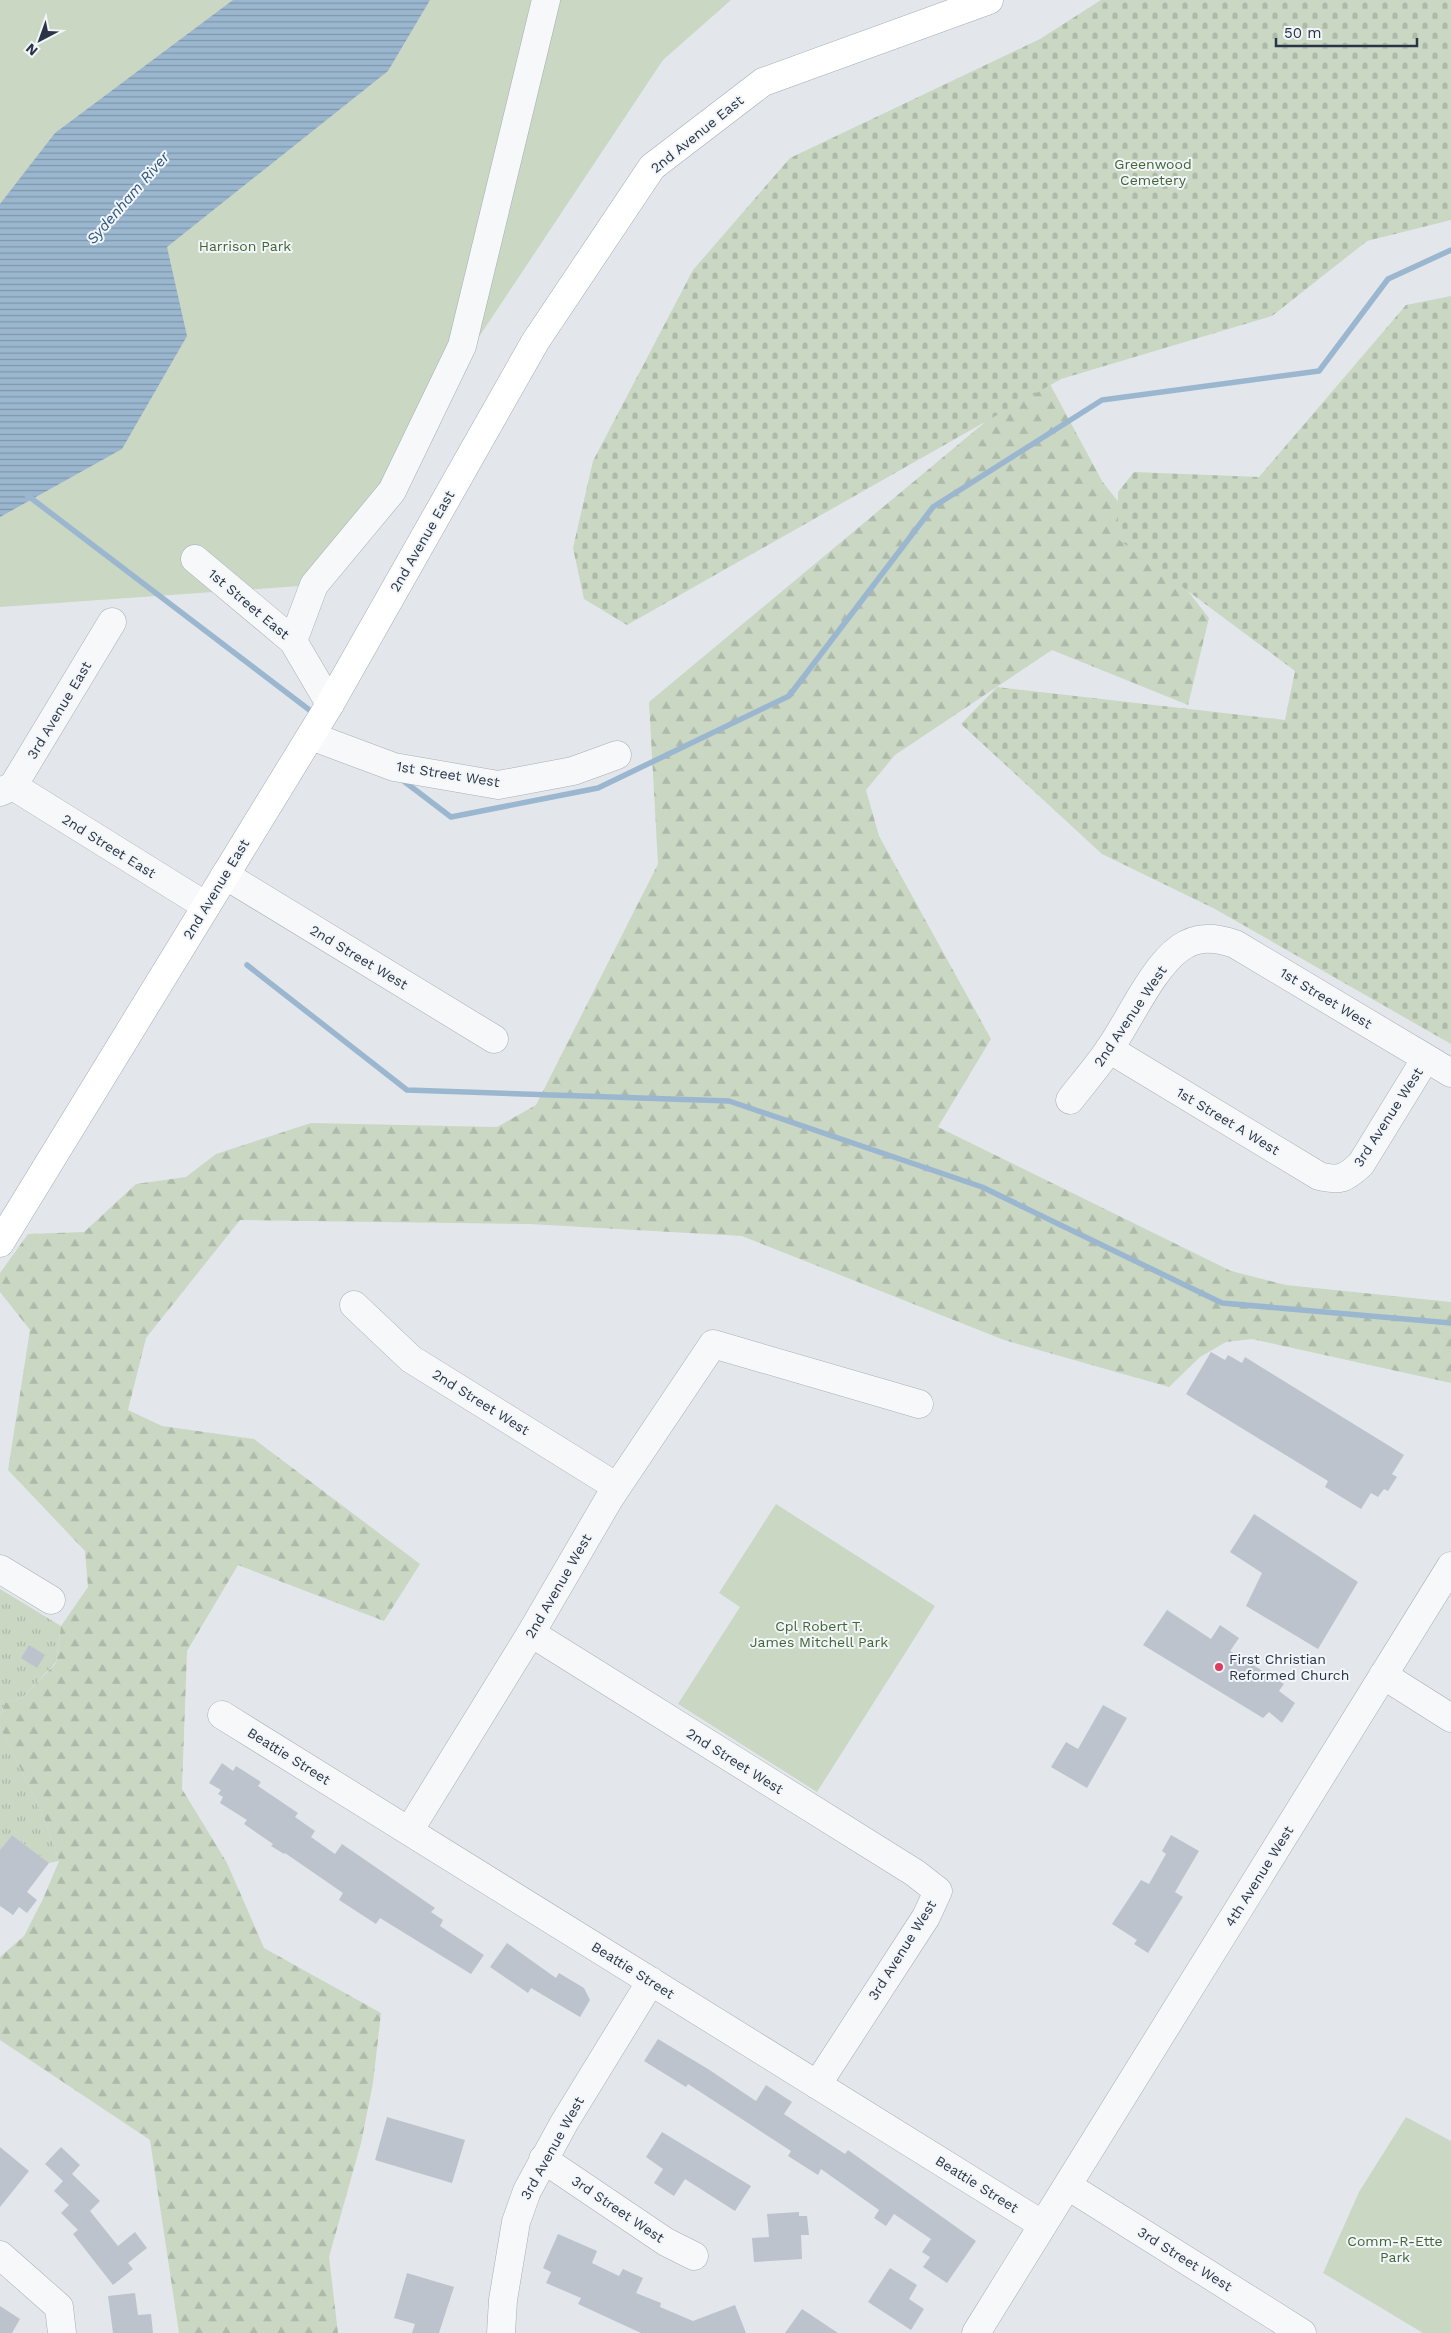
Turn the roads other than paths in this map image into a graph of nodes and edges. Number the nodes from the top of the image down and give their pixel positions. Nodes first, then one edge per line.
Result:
1 (546, 0) edge
2 (989, 0) edge
3 (195, 559) dead end
4 (112, 622) dead end
5 (293, 641) junction
6 (330, 704) junction
7 (311, 736) junction
8 (617, 756) dead end
9 (6, 789) edge
10 (225, 875) junction
11 (206, 906) junction
12 (1197, 940) joint
13 (494, 1039) dead end
14 (1109, 1049) junction
15 (1426, 1058) junction
16 (1451, 1073) edge
17 (1070, 1100) dead end
18 (1349, 1175) joint
19 (0, 1243) edge
20 (354, 1305) dead end
21 (919, 1404) dead end
22 (617, 1487) junction
23 (1451, 1566) edge
24 (0, 1569) edge
25 (51, 1600) dead end
26 (531, 1633) junction
27 (1383, 1675) junction
28 (222, 1715) dead end
29 (1451, 1718) edge
30 (409, 1831) junction
31 (938, 1891) joint
32 (651, 1982) junction
33 (817, 2085) junction
34 (544, 2158) junction
35 (1068, 2186) junction
36 (1043, 2225) junction
37 (0, 2255) edge
38 (694, 2256) dead end
39 (62, 2333) edge
40 (501, 2333) edge
41 (976, 2333) edge
42 (1302, 2333) edge

1 - 5 street
2 - 6 main road, 2nd Avenue East
3 - 5 street, 1st Street East
4 - 9 street, 3rd Avenue East
5 - 6 street, 1st Street East
6 - 7 main road, 2nd Avenue East
7 - 8 street, 1st Street West
7 - 10 main road, 2nd Avenue East
9 - 11 street, 2nd Street East
10 - 11 main road, 2nd Avenue East
10 - 13 street, 2nd Street West
11 - 19 main road, 2nd Avenue East
12 - 14 street, 2nd Avenue West
12 - 15 street, 1st Street West
14 - 17 street, 2nd Avenue West
14 - 18 street, 1st Street A West
15 - 16 street, 1st Street West
15 - 18 street, 3rd Avenue West
20 - 22 street, 2nd Street West
21 - 22 street, 2nd Avenue West
22 - 26 street, 2nd Avenue West
23 - 27 street, 4th Avenue West
24 - 25 street
26 - 30 street, 2nd Avenue West
26 - 31 street, 2nd Street West
27 - 29 street
27 - 35 street, 4th Avenue West
28 - 30 street, Beattie Street
30 - 32 street, Beattie Street
31 - 33 street, 3rd Avenue West
32 - 33 street, Beattie Street
32 - 34 street, 3rd Avenue West
33 - 36 street, Beattie Street
34 - 38 street, 3rd Street West
34 - 40 street, 3rd Avenue West
35 - 36 street, 4th Avenue West
35 - 42 street, 3rd Street West
36 - 41 street
37 - 39 street

